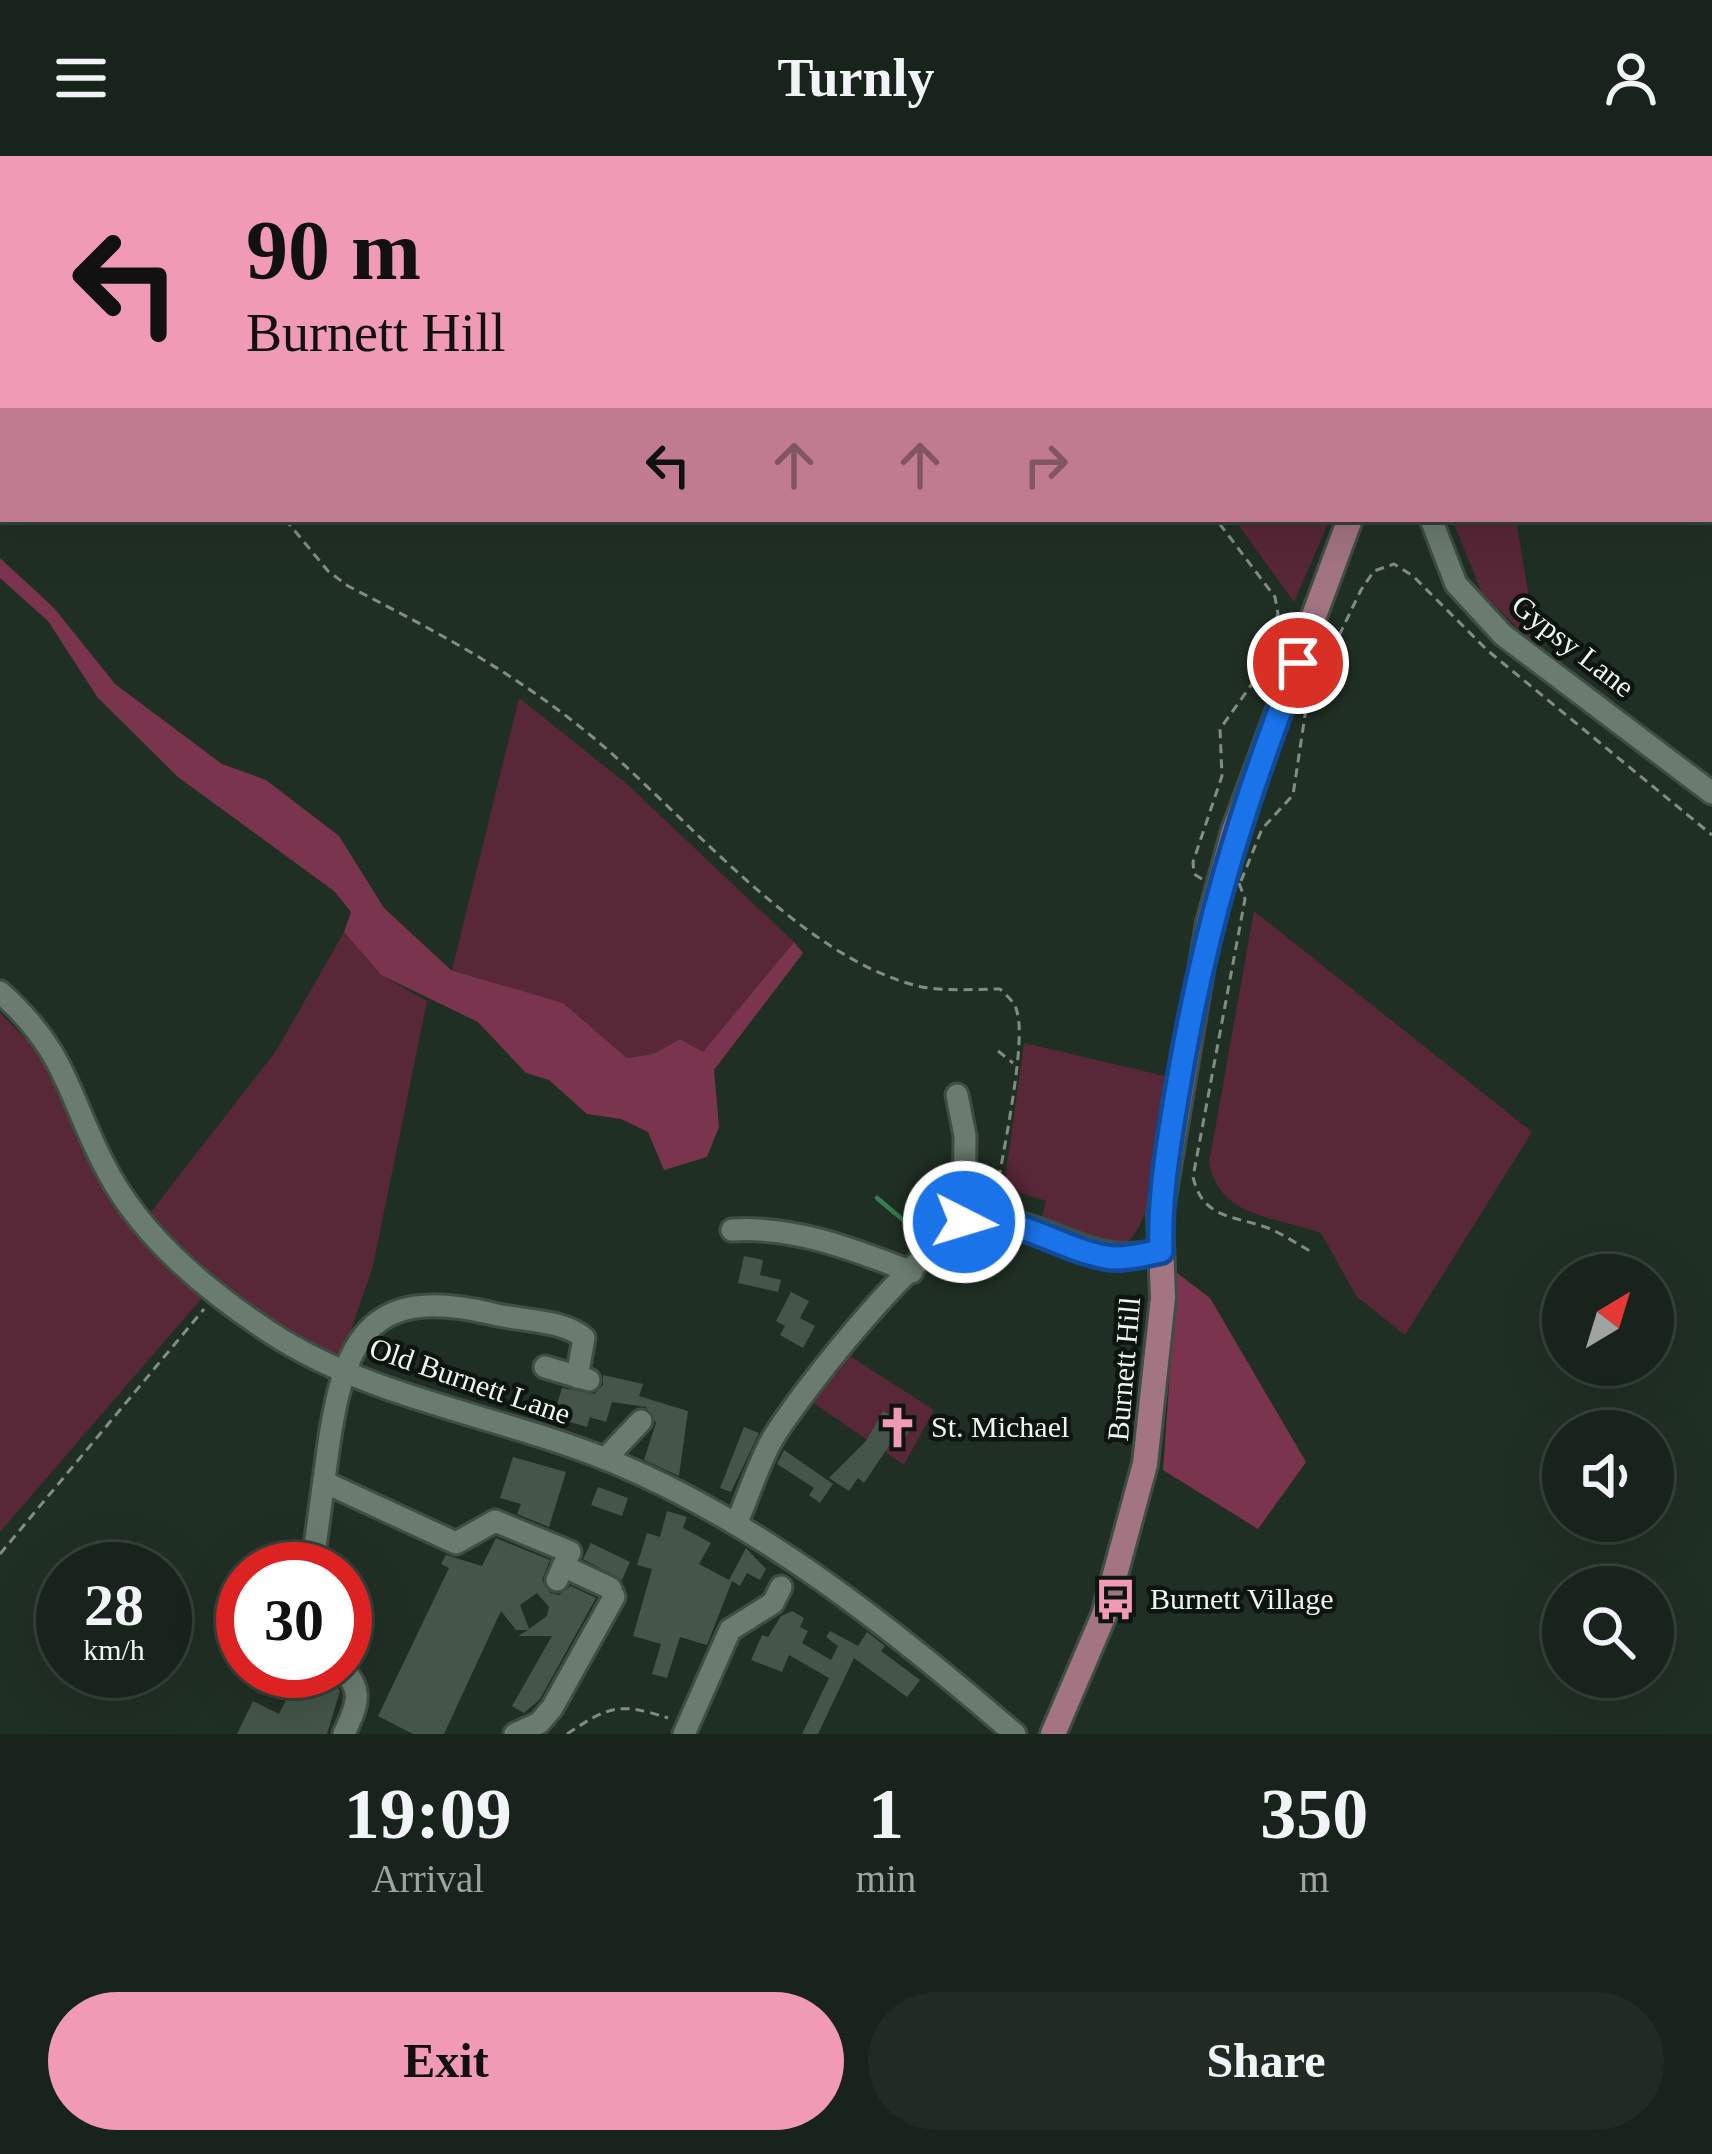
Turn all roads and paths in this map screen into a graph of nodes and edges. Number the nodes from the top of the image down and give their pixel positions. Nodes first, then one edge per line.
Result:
1 (287, 522) edge
2 (1218, 522) edge
3 (1348, 522) edge
4 (1432, 522) edge
5 (1712, 793) edge
6 (1712, 835) edge
7 (1228, 882) junction
8 (0, 992) edge
9 (998, 1051) dead end
10 (1014, 1065) junction
11 (957, 1095) dead end
12 (991, 1219) junction
13 (964, 1222) junction
14 (732, 1230) dead end
15 (1161, 1251) junction
16 (1312, 1252) dead end
17 (913, 1272) junction
18 (216, 1293) junction
19 (544, 1367) dead end
20 (343, 1369) junction
21 (641, 1421) dead end
22 (605, 1459) junction
23 (324, 1482) junction
24 (737, 1522) junction
25 (315, 1542) edge
26 (0, 1554) edge
27 (781, 1587) dead end
28 (358, 1698) edge
29 (685, 1729) edge
30 (346, 1734) edge
31 (515, 1734) edge
32 (567, 1734) edge
33 (1015, 1734) edge
34 (1053, 1734) edge

1 - 10 path
2 - 7 path
3 - 7 main road, Burnett Hill
4 - 5 street, Gypsy Lane
6 - 7 path
7 - 15 main road, Burnett Hill
7 - 16 path
8 - 18 street, Old Burnett Lane
9 - 10 path
10 - 12 path
11 - 13 street
12 - 13 street
12 - 15 street
13 - 17 street
14 - 17 street
15 - 34 main road, Burnett Hill
17 - 24 street
18 - 20 street, Old Burnett Lane
18 - 26 path
19 - 20 street
20 - 22 street, Old Burnett Lane
20 - 23 street
21 - 22 street
22 - 24 street, Old Burnett Lane
23 - 25 street
23 - 31 street
24 - 33 street, Old Burnett Lane
27 - 29 street
28 - 30 street
29 - 32 path

